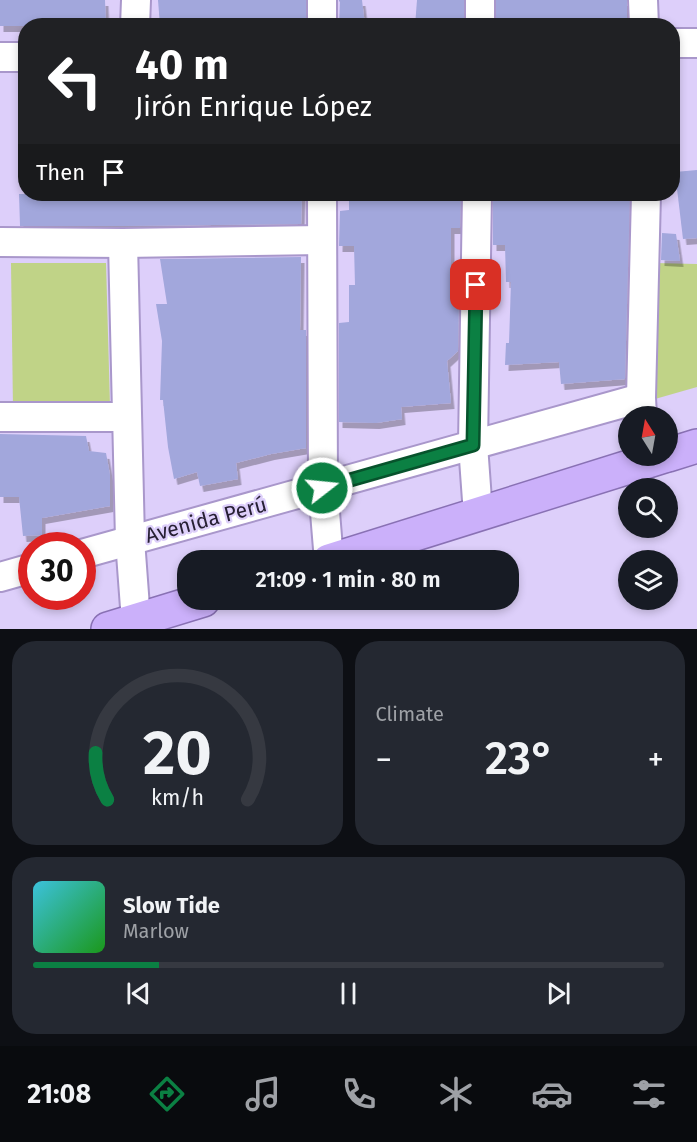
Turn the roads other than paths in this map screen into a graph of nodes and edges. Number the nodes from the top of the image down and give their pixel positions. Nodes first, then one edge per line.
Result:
1 (136, 0) edge
2 (321, 0) edge
3 (480, 0) edge
4 (643, 0) edge
5 (135, 18) edge
6 (322, 18) edge
7 (480, 18) edge
8 (644, 18) edge
9 (680, 43) edge
10 (697, 43) edge
11 (0, 57) edge
12 (18, 57) edge
13 (322, 201) edge
14 (477, 201) edge
15 (646, 201) edge
16 (322, 240) junction
17 (0, 242) edge
18 (123, 243) junction
19 (642, 406) edge
20 (618, 412) edge
21 (0, 417) edge
22 (126, 417) junction
23 (473, 445) junction
24 (697, 446) edge
25 (678, 451) edge
26 (627, 466) edge
27 (322, 488) junction
28 (478, 514) junction
29 (130, 540) junction
30 (96, 550) edge
31 (328, 550) edge
32 (364, 550) edge
33 (18, 572) edge
34 (0, 577) edge
35 (177, 608) edge
36 (122, 625) edge

1 - 5 street
2 - 6 street
3 - 7 street
4 - 8 street
9 - 10 street
11 - 12 street
13 - 16 street
14 - 23 street
15 - 19 street
16 - 18 street
16 - 27 street
17 - 18 street
18 - 22 street
20 - 23 street, Avenida Perú
21 - 22 street
22 - 29 street
23 - 27 street, Avenida Perú
23 - 28 street
24 - 25 highway
26 - 28 highway
27 - 29 street, Avenida Perú
27 - 31 street
28 - 32 highway
29 - 30 street, Avenida Perú
29 - 36 street
33 - 34 street
35 - 36 highway

